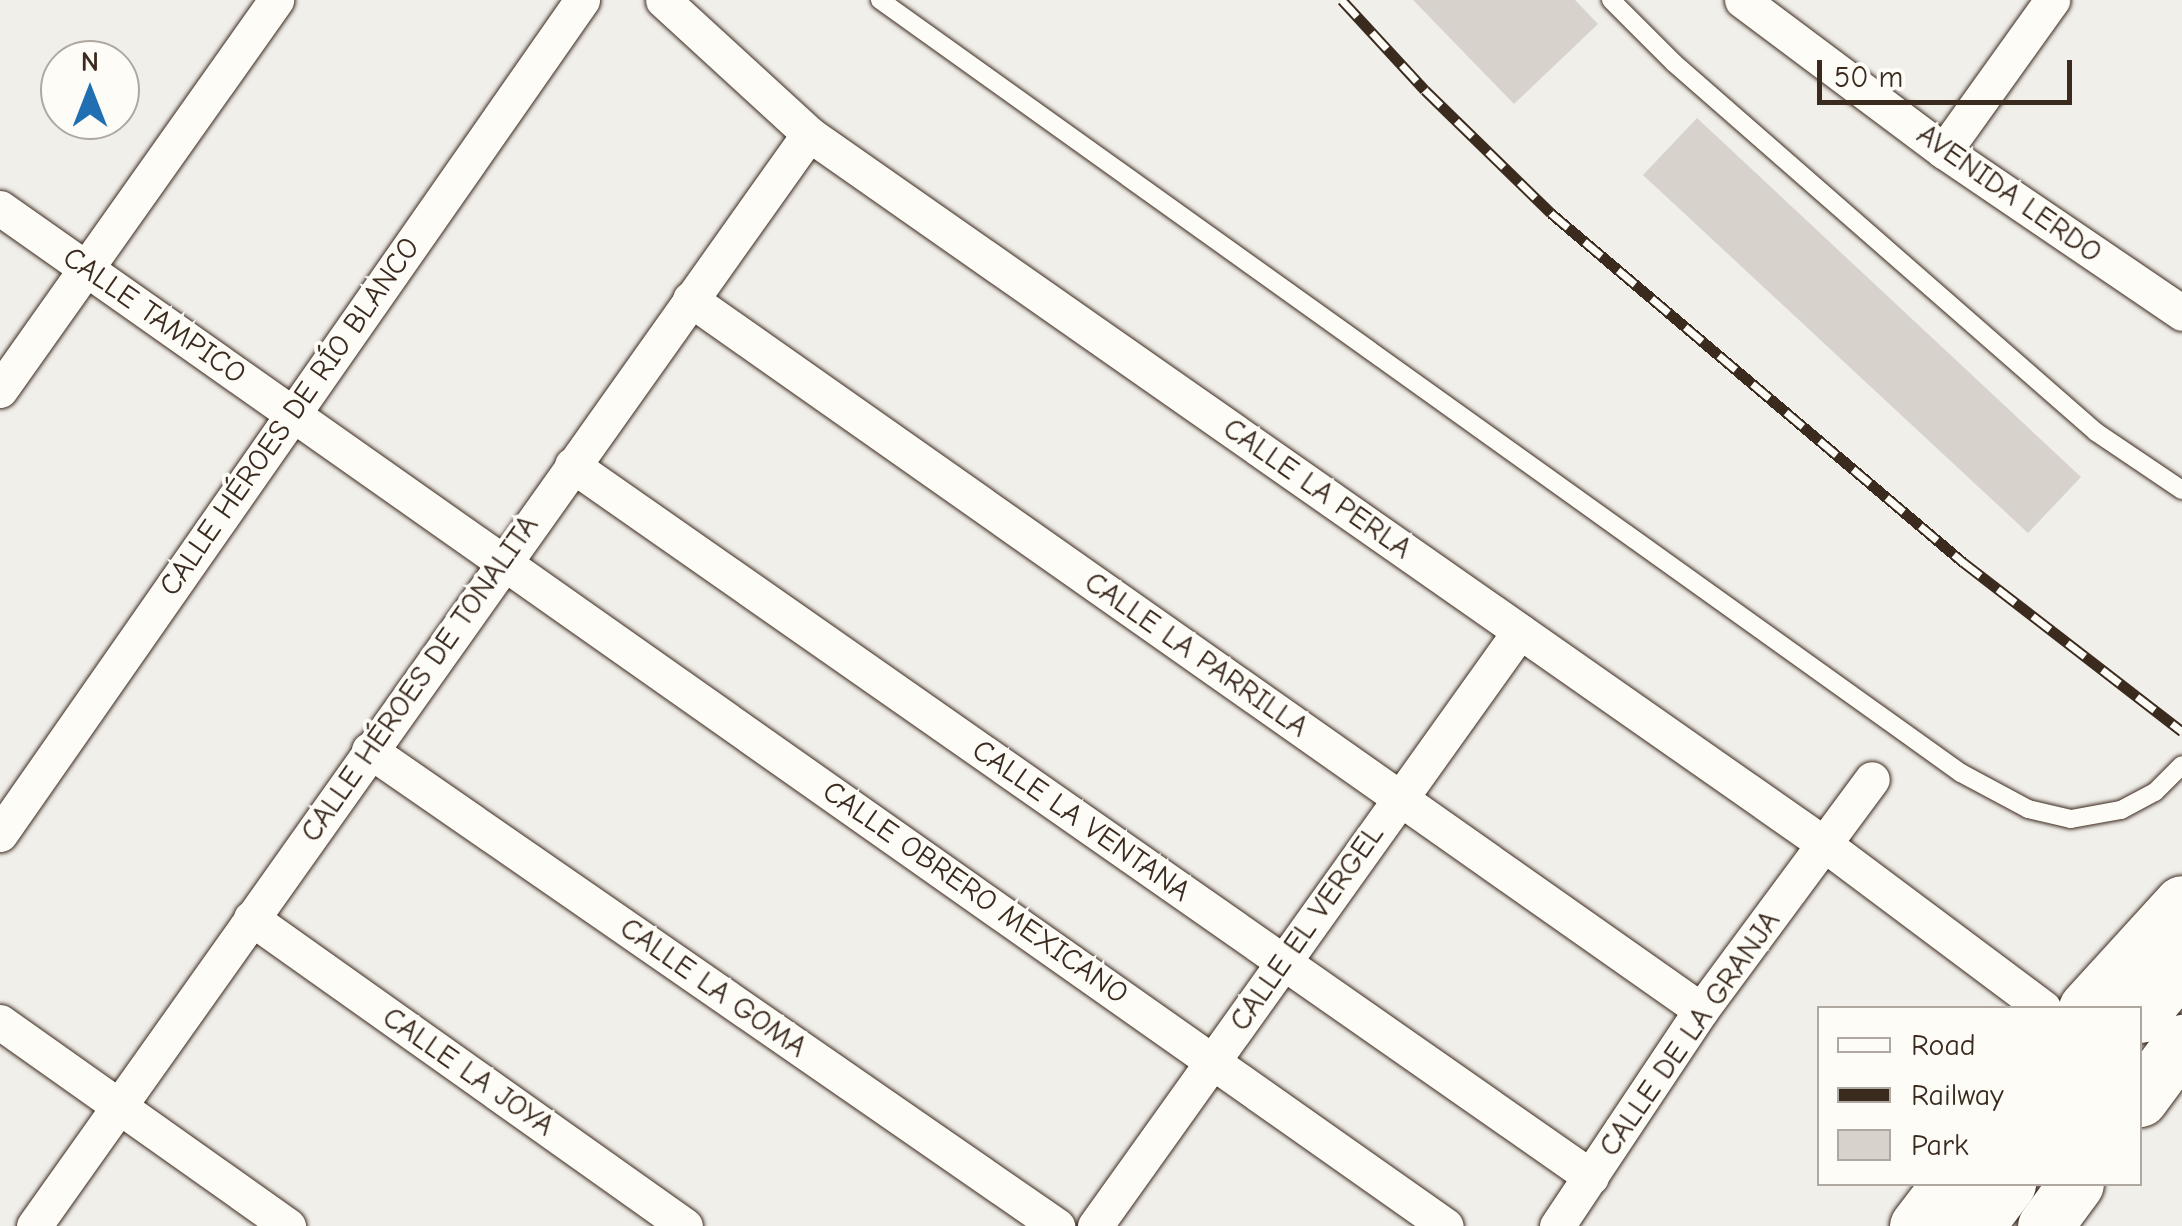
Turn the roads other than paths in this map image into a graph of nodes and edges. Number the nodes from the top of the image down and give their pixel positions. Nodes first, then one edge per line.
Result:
1 (276, 0) edge
2 (582, 0) edge
3 (663, 0) edge
4 (880, 0) edge
5 (1610, 0) edge
6 (2052, 0) edge
7 (1745, 1) edge
8 (809, 134) junction
9 (1944, 151) junction
10 (0, 208) edge
11 (87, 269) junction
12 (690, 299) junction
13 (2178, 303) edge
14 (0, 390) edge
15 (292, 413) junction
16 (572, 465) junction
17 (2182, 490) edge
18 (504, 561) junction
19 (1520, 632) junction
20 (369, 750) junction
21 (2182, 765) edge
22 (1872, 779) dead end
23 (1399, 798) junction
24 (0, 834) edge
25 (1824, 844) junction
26 (2182, 903) edge
27 (251, 918) junction
28 (1282, 962) junction
29 (2181, 965) edge
30 (2040, 1006) edge
31 (2088, 1006) edge
32 (1701, 1010) junction
33 (2142, 1013) edge
34 (0, 1022) edge
35 (2182, 1042) edge
36 (1212, 1061) junction
37 (2142, 1096) edge
38 (118, 1106) junction
39 (1591, 1178) junction
40 (1948, 1186) edge
41 (2006, 1186) edge
42 (2074, 1186) edge
43 (34, 1226) edge
44 (288, 1226) edge
45 (685, 1226) edge
46 (1057, 1226) edge
47 (1095, 1226) edge
48 (1446, 1226) edge
49 (1557, 1226) edge
50 (1918, 1226) edge
51 (1976, 1226) edge
52 (2044, 1226) edge

1 - 11 street
2 - 15 street, CALLE HÉROES DE RÍO BLANCO
3 - 8 street, CALLE LA PERLA
4 - 21 lane
5 - 17 lane
6 - 9 street
7 - 9 street, AVENIDA LERDO
8 - 12 street, CALLE HÉROES DE TONALITA
8 - 19 street, CALLE LA PERLA
9 - 13 street, AVENIDA LERDO
10 - 11 street, CALLE TAMPICO
11 - 14 street
11 - 15 street, CALLE TAMPICO
12 - 16 street, CALLE HÉROES DE TONALITA
12 - 23 street, CALLE LA PARRILLA
15 - 18 street, CALLE TAMPICO
15 - 24 street, CALLE HÉROES DE RÍO BLANCO
16 - 18 street, CALLE HÉROES DE TONALITA
16 - 28 street, CALLE LA VENTANA
18 - 20 street, CALLE HÉROES DE TONALITA
18 - 36 street, CALLE OBRERO MEXICANO
19 - 23 street, CALLE EL VERGEL
19 - 25 street, CALLE LA PERLA
20 - 27 street, CALLE HÉROES DE TONALITA
20 - 46 street, CALLE LA GOMA
22 - 25 street, CALLE DE LA GRANJA
23 - 28 street, CALLE EL VERGEL
23 - 32 street, CALLE LA PARRILLA
25 - 30 street, CALLE LA PERLA
25 - 32 street, CALLE DE LA GRANJA
26 - 31 main road
27 - 38 street, CALLE HÉROES DE TONALITA
27 - 45 street, CALLE LA JOYA
28 - 36 street, CALLE EL VERGEL
28 - 39 street, CALLE LA VENTANA
29 - 33 main road
32 - 39 street, CALLE DE LA GRANJA
34 - 38 street
35 - 37 main road
36 - 47 street, CALLE EL VERGEL
36 - 48 street, CALLE OBRERO MEXICANO
38 - 43 street, CALLE HÉROES DE TONALITA
38 - 44 street
39 - 49 street, CALLE DE LA GRANJA
40 - 50 main road
41 - 51 main road
42 - 52 main road

